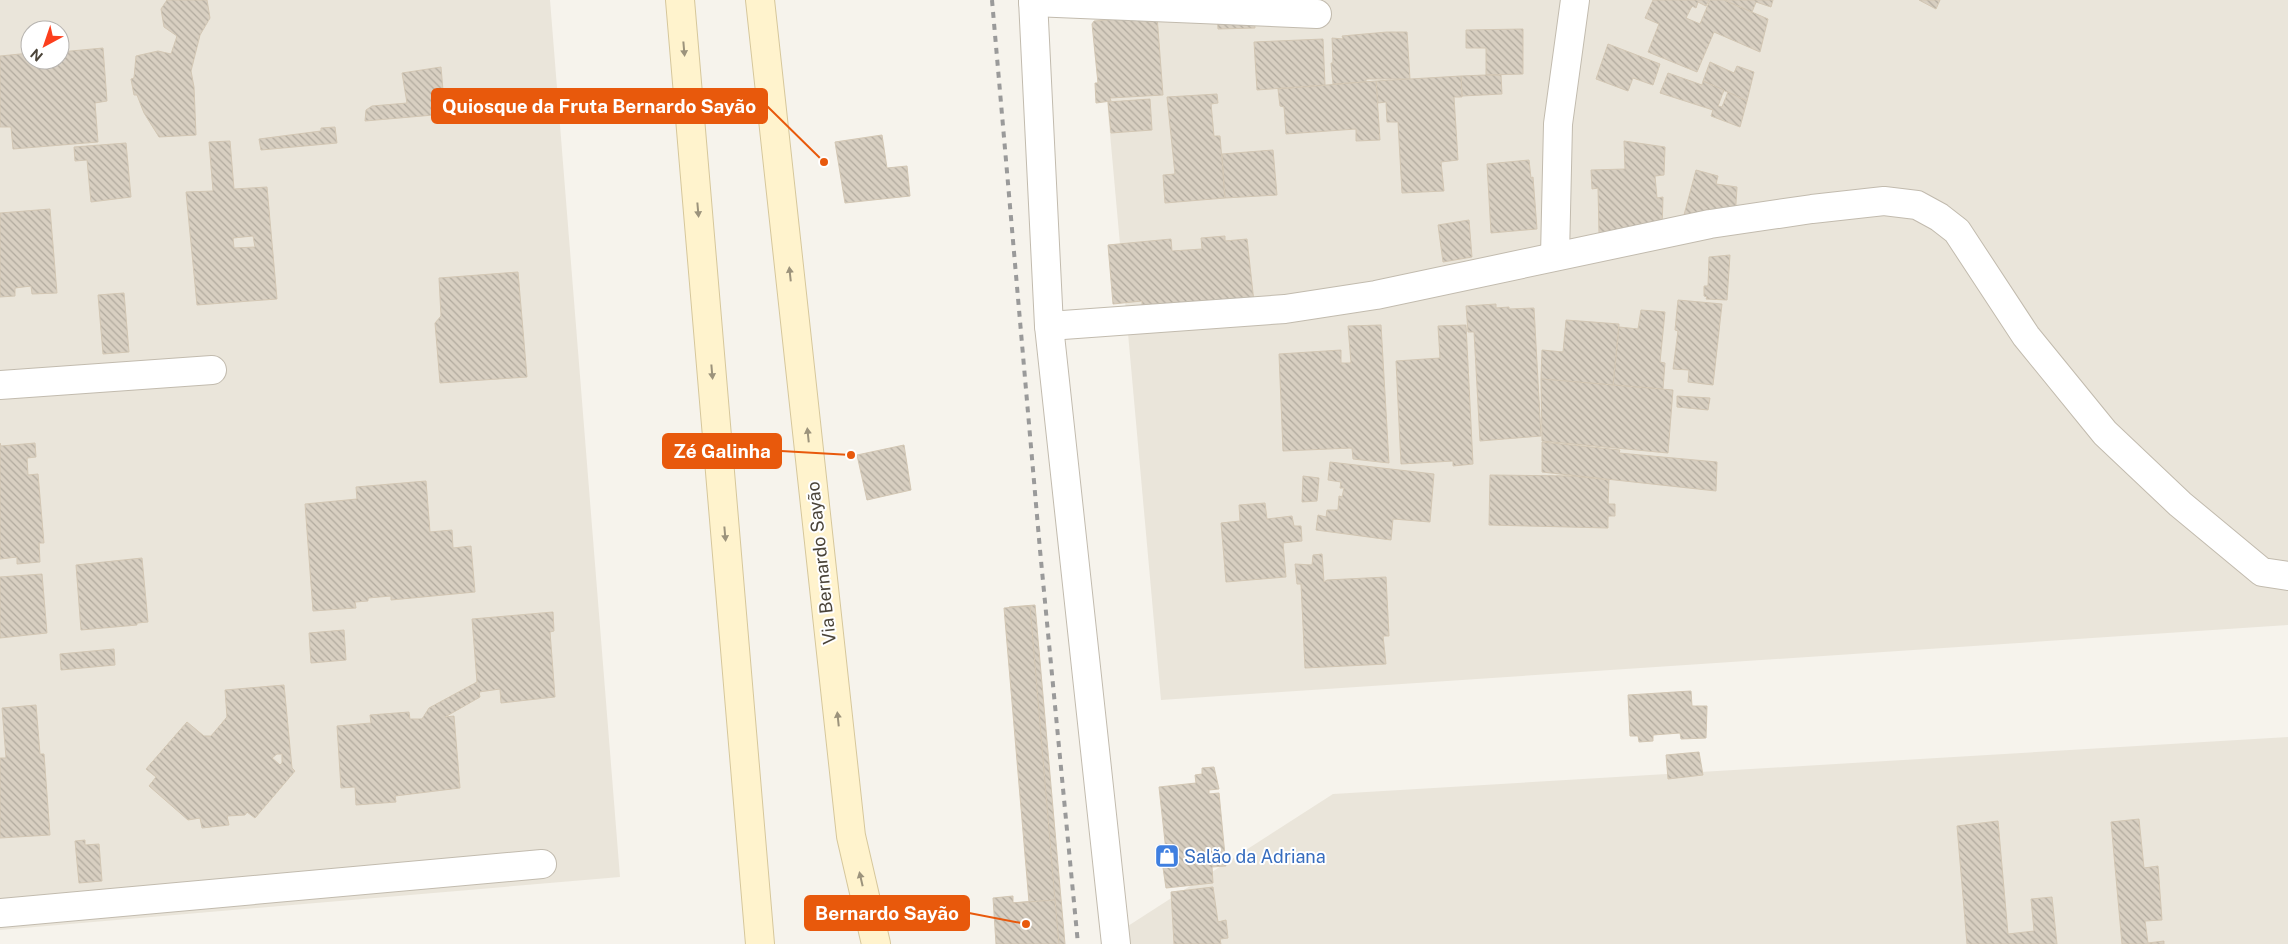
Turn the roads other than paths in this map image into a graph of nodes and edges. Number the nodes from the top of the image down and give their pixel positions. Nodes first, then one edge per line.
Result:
1 (680, 0) edge
2 (760, 0) edge
3 (1575, 0) edge
4 (1033, 1) edge
5 (1317, 14) dead end
6 (1555, 256) junction
7 (1049, 326) junction
8 (212, 370) dead end
9 (0, 386) edge
10 (2288, 576) edge
11 (542, 864) dead end
12 (0, 913) edge
13 (760, 944) edge
14 (876, 944) edge
15 (1116, 944) edge

1 -> 13 main road
14 -> 2 main road, Via Bernardo Sayão
3 - 6 street
4 - 5 street
4 - 7 street
6 - 7 street
6 - 10 street
7 - 15 street
8 - 9 street
11 - 12 street

